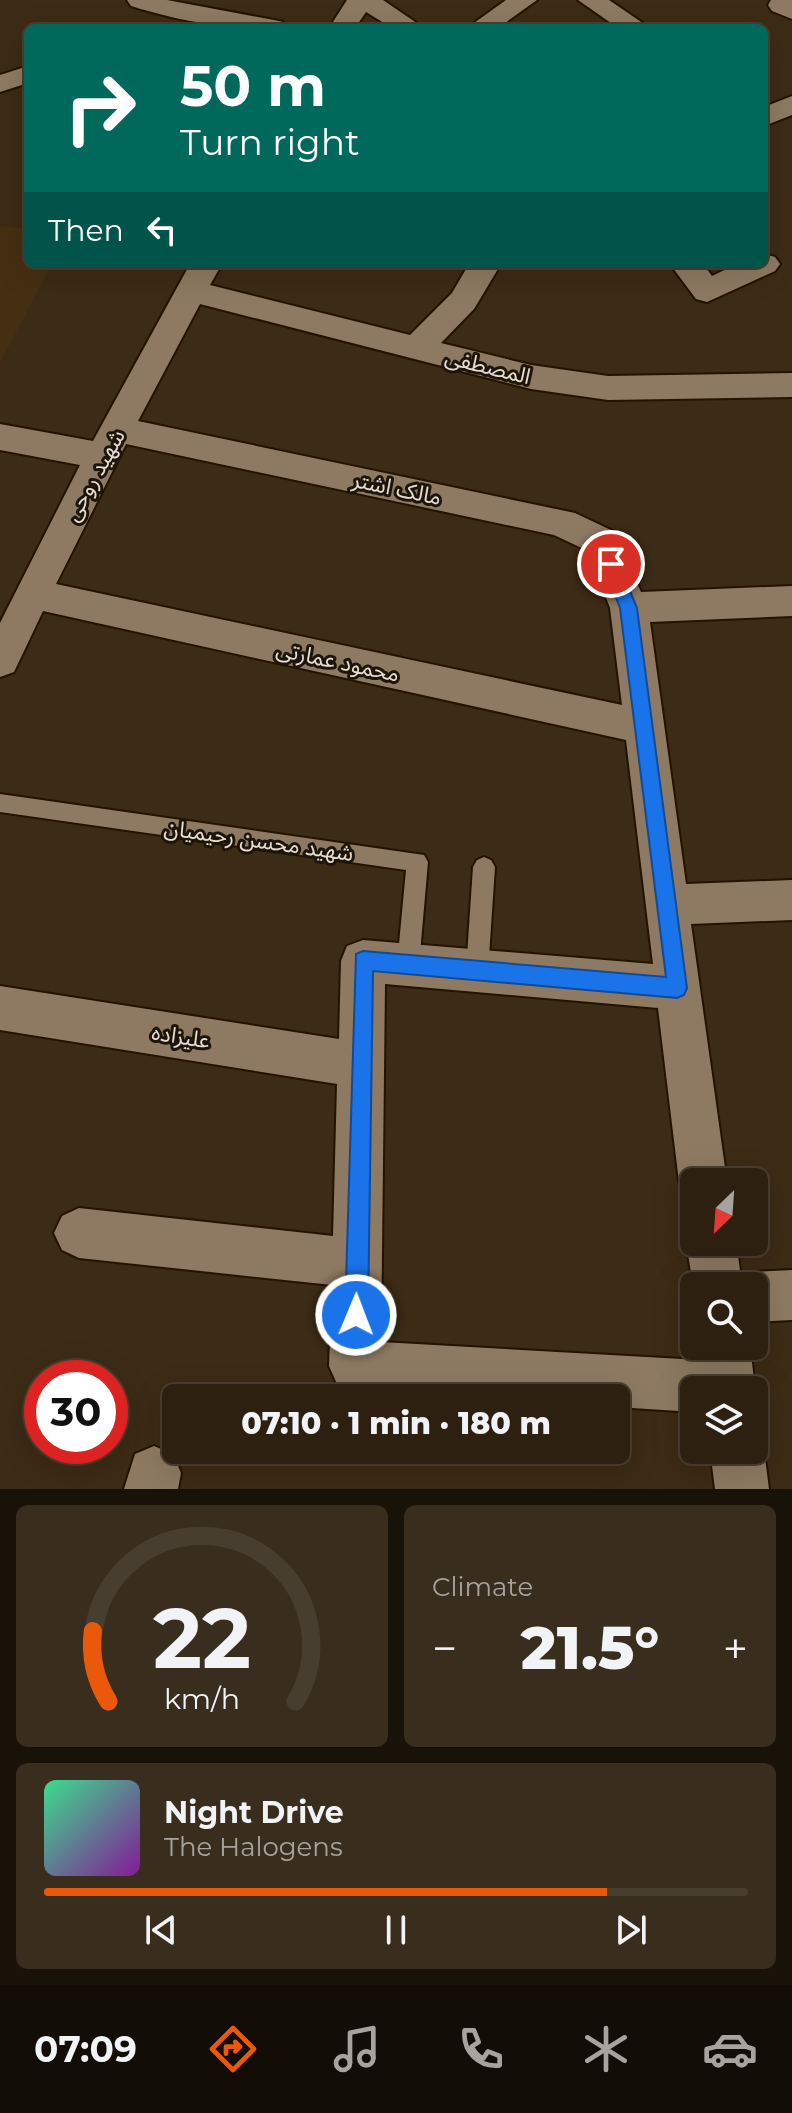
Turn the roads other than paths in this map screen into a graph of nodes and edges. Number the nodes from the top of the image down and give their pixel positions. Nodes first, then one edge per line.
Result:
1 (140, 0) edge
2 (362, 0) edge
3 (524, 0) edge
4 (591, 0) edge
5 (249, 24) edge
6 (345, 24) edge
7 (404, 24) edge
8 (486, 24) edge
9 (630, 24) edge
10 (24, 75) edge
11 (0, 84) edge
12 (792, 105) edge
13 (768, 115) edge
14 (792, 255) edge
15 (768, 263) edge
16 (483, 268) edge
17 (689, 268) edge
18 (756, 268) edge
19 (198, 278) edge
20 (417, 348) junction
21 (792, 385) edge
22 (0, 437) edge
23 (111, 443) junction
24 (32, 594) junction
25 (792, 601) edge
26 (629, 608) junction
27 (0, 661) edge
28 (644, 727) junction
29 (0, 803) edge
30 (484, 867) dead end
31 (792, 900) edge
32 (667, 905) junction
33 (408, 965) junction
34 (477, 971) junction
35 (677, 988) junction
36 (0, 1008) edge
37 (361, 1065) junction
38 (701, 1168) edge
39 (79, 1233) dead end
40 (357, 1263) junction
41 (792, 1295) edge
42 (768, 1296) edge
43 (728, 1375) edge
44 (739, 1464) edge
45 (742, 1489) edge

1 - 5 street
2 - 6 street
2 - 7 street
3 - 8 street
4 - 9 street
10 - 11 street
12 - 13 street
14 - 15 street
16 - 20 street
17 - 18 street
19 - 20 street, المصطفی
19 - 23 street, شهید روحی
20 - 21 street, المصطفی
22 - 23 street, مالک اشتر
23 - 24 street, شهید روحی
23 - 26 street, مالک اشتر
24 - 27 street, شهید روحی
24 - 28 street, محمود عمارتی
25 - 26 street
26 - 28 street, مالک اشتر
28 - 32 street, مالک اشتر
29 - 33 lane, شهید محسن رحیمیان
30 - 34 lane
31 - 32 street
32 - 35 street, مالک اشتر
33 - 34 street
33 - 37 street
34 - 35 street
35 - 38 street, مالک اشتر
36 - 37 street, علیزاده
37 - 40 street
39 - 40 street
40 - 43 street
41 - 42 street
44 - 45 street

